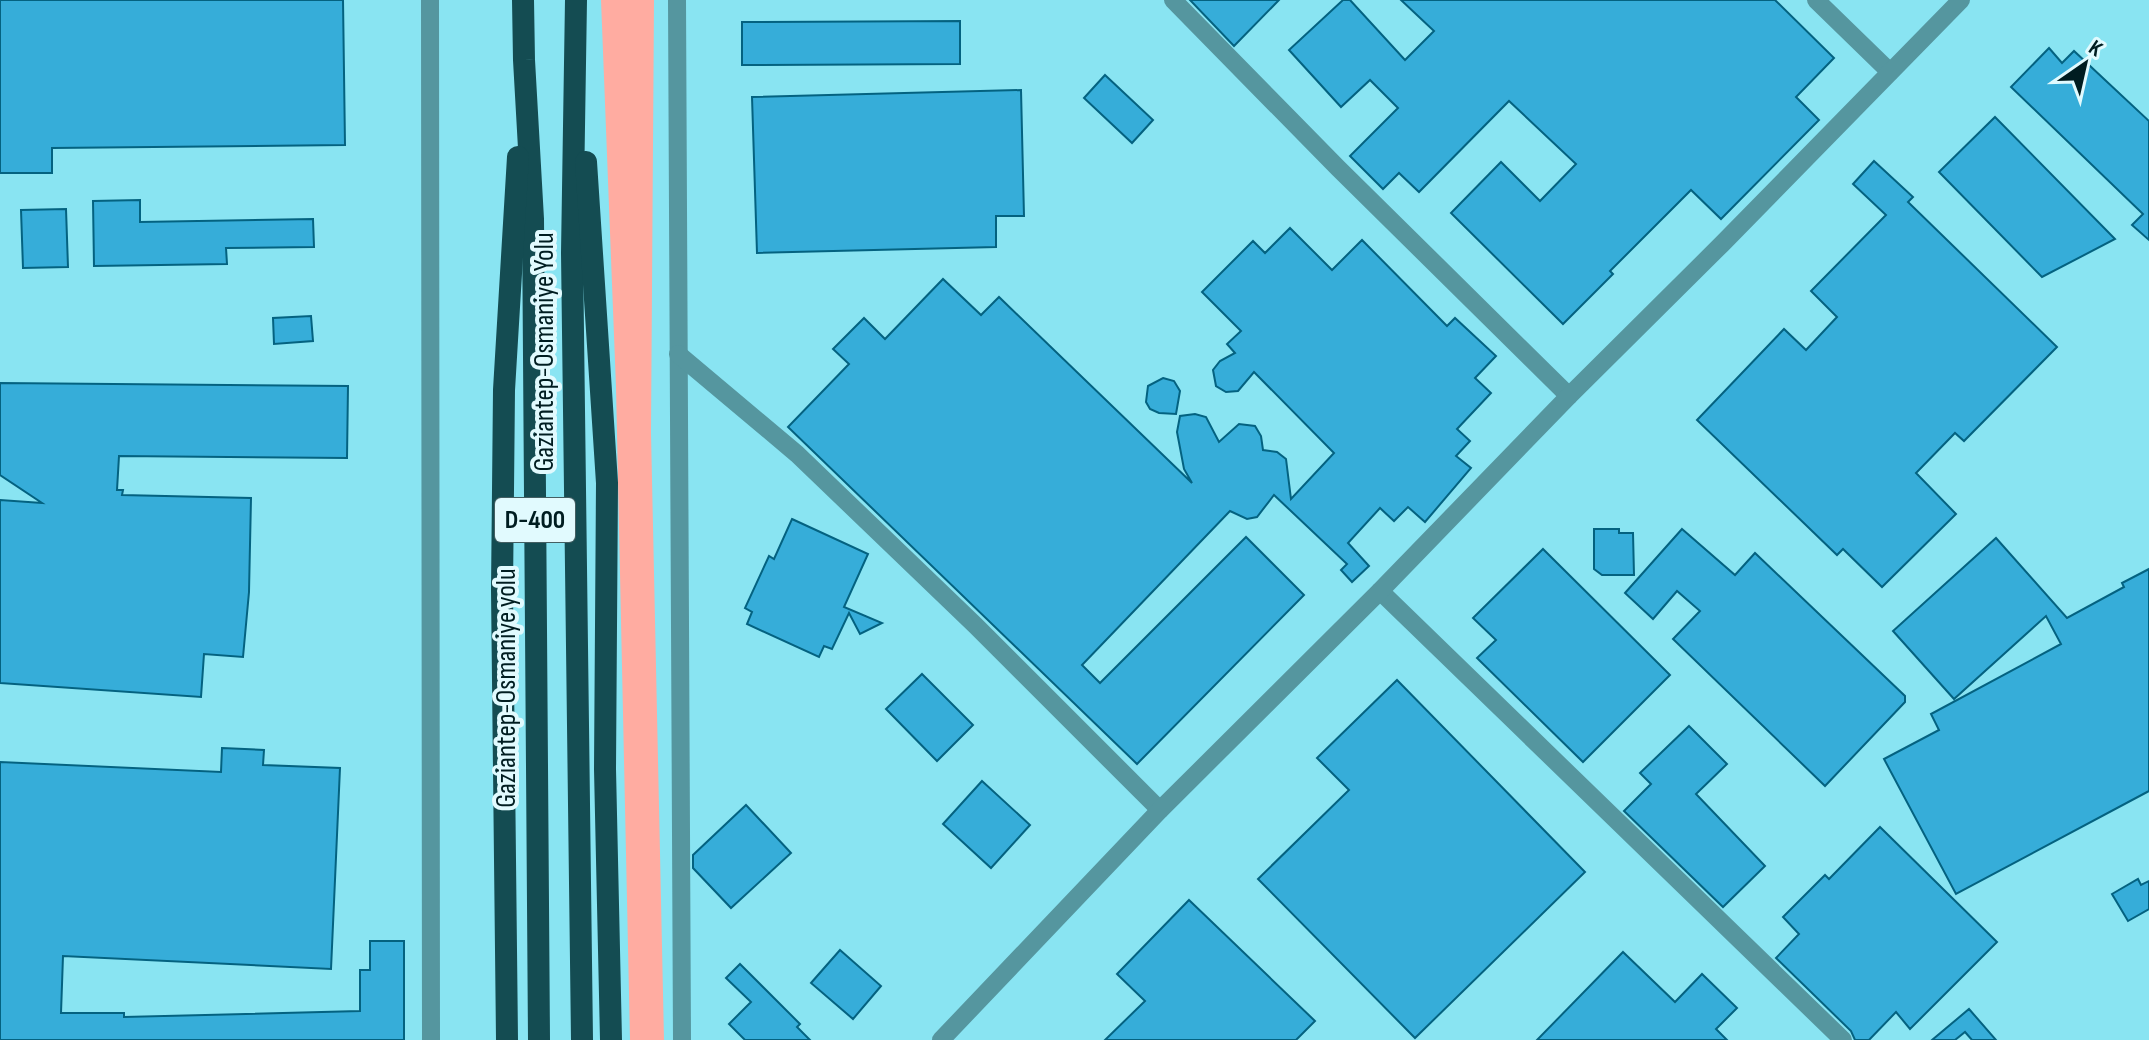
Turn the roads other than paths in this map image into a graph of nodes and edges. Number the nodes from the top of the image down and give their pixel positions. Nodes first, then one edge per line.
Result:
1 (430, 0) edge
2 (523, 0) edge
3 (576, 0) edge
4 (677, 0) edge
5 (1173, 0) edge
6 (1816, 0) edge
7 (1961, 0) edge
8 (576, 58) junction
9 (524, 60) junction
10 (1890, 72) junction
11 (678, 354) junction
12 (1569, 396) junction
13 (1380, 591) junction
14 (1160, 810) junction
15 (431, 1040) edge
16 (507, 1040) edge
17 (539, 1040) edge
18 (582, 1040) edge
19 (611, 1040) edge
20 (682, 1040) edge
21 (941, 1040) edge
22 (1843, 1040) edge

1 - 15 street
2 - 9 highway, Gaziantep-Osmaniye yolu / D-400
3 - 8 highway, Gaziantep-Osmaniye Yolu / D-400
4 - 11 street
5 - 12 street
6 - 10 street
7 - 10 street
8 - 18 highway, Gaziantep-Osmaniye Yolu / D-400
8 - 19 highway
9 - 16 highway
9 - 17 highway, Gaziantep-Osmaniye yolu / D-400
10 - 12 street
11 - 14 street
11 - 20 street
12 - 13 street
13 - 14 street
13 - 22 street
14 - 21 street

